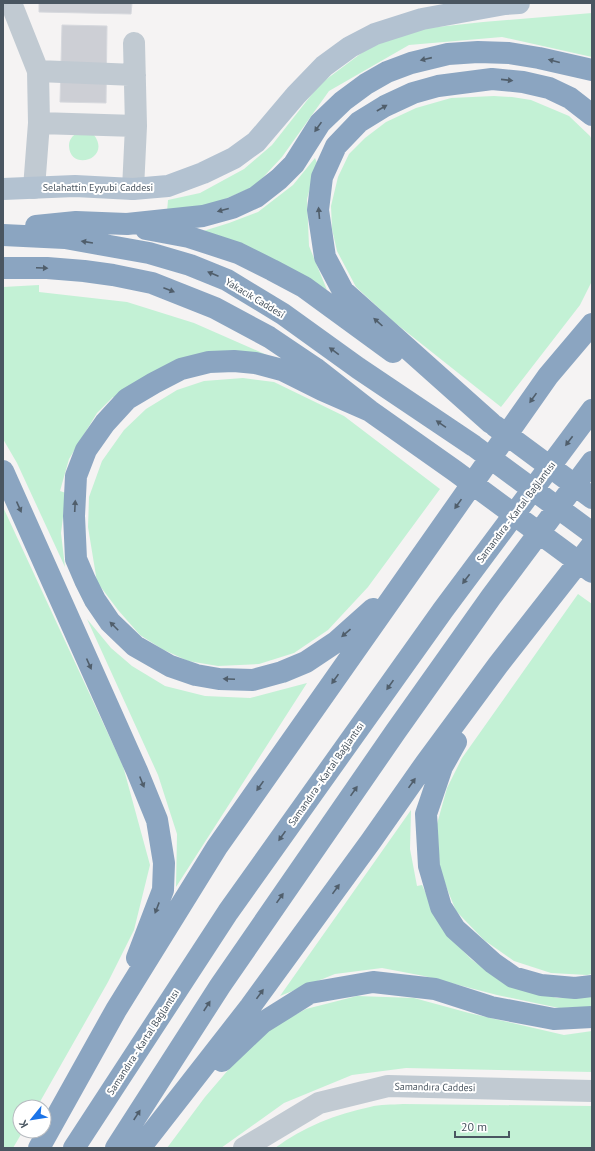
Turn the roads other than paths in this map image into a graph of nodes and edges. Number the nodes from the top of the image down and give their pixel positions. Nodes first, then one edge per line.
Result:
1 (11, 3) edge
2 (519, 3) edge
3 (134, 43) dead end
4 (592, 70) edge
5 (38, 71) junction
6 (135, 75) junction
7 (592, 115) edge
8 (39, 124) junction
9 (136, 126) junction
10 (34, 188) junction
11 (3, 189) edge
12 (133, 189) junction
13 (127, 224) junction
14 (3, 234) edge
15 (3, 268) edge
16 (592, 310) edge
17 (592, 324) edge
18 (548, 376) junction
19 (370, 410) junction
20 (592, 410) edge
21 (491, 423) junction
22 (592, 462) edge
23 (3, 471) edge
24 (592, 498) edge
25 (592, 533) edge
26 (592, 545) edge
27 (414, 566) junction
28 (592, 572) edge
29 (498, 665) junction
30 (592, 986) edge
31 (116, 1010) junction
32 (592, 1017) edge
33 (592, 1091) edge
34 (145, 1141) edge
35 (39, 1148) edge
36 (74, 1148) edge
37 (116, 1148) edge
38 (244, 1148) edge

1 - 5 street
2 - 12 main road, Selahattin Eyyubi Caddesi
3 - 6 street
4 -> 13 highway
5 - 6 street
5 - 8 street
6 - 9 street
21 -> 7 highway
8 - 9 street
8 - 10 street
9 - 12 street
10 - 11 main road, Selahattin Eyyubi Caddesi
10 - 12 main road, Selahattin Eyyubi Caddesi
13 - 14 highway
13 - 21 highway
25 -> 14 highway, Yakacık Caddesi
15 -> 19 highway
16 - 18 highway
17 - 18 highway
18 -> 27 highway
27 -> 19 highway
19 - 28 highway
20 -> 36 highway, Samandıra - Kartal Bağlantısı
21 - 24 highway
37 -> 22 highway
23 -> 31 highway
26 - 29 highway
27 -> 31 highway
29 - 30 highway
34 -> 29 highway
31 - 35 highway
32 - 34 highway
33 - 38 street, Samandıra Caddesi

